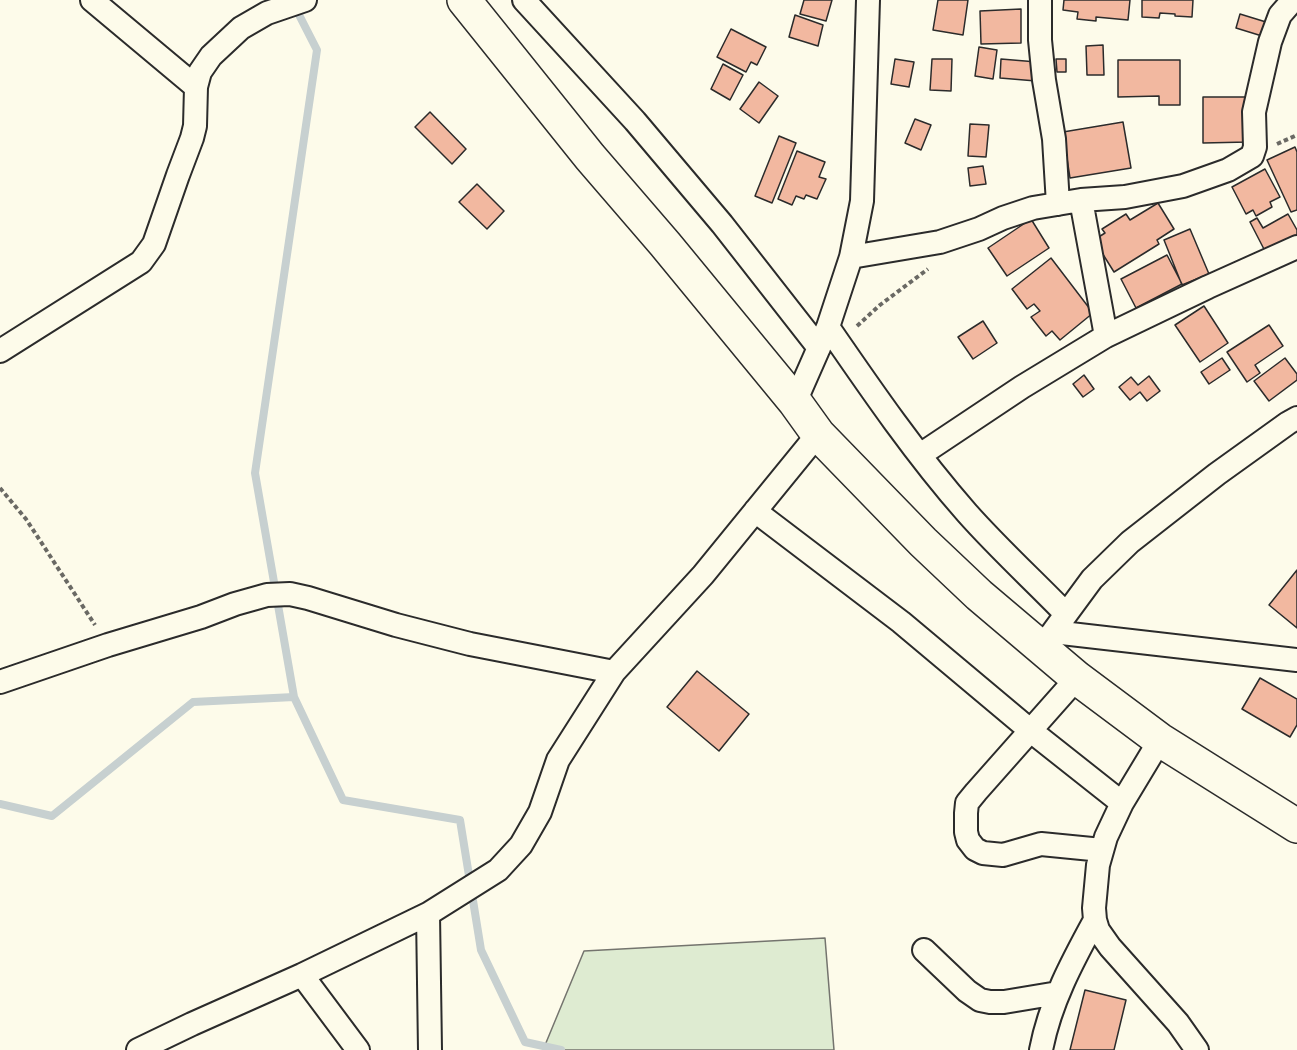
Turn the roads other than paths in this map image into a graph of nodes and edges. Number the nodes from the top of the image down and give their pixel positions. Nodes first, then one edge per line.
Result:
1 (92, 0) edge
2 (305, 0) edge
3 (464, 0) edge
4 (524, 0) edge
5 (868, 0) edge
6 (1040, 0) edge
7 (1293, 0) edge
8 (196, 87) junction
9 (1081, 200) junction
10 (1058, 204) junction
11 (1297, 247) edge
12 (851, 257) junction
13 (1106, 336) junction
14 (828, 339) junction
15 (0, 351) edge
16 (795, 402) junction
17 (1297, 418) edge
18 (818, 434) junction
19 (920, 455) junction
20 (755, 511) junction
21 (1054, 631) junction
22 (1297, 660) edge
23 (614, 672) junction
24 (1077, 678) junction
25 (0, 682) edge
26 (1031, 731) junction
27 (1160, 740) junction
28 (1122, 803) junction
29 (1297, 826) edge
30 (1102, 850) junction
31 (428, 914) junction
32 (1095, 920) junction
33 (924, 950) dead end
34 (302, 975) junction
35 (1058, 993) junction
36 (150, 1047) edge
37 (358, 1050) edge
38 (430, 1050) edge
39 (1041, 1050) edge
40 (1197, 1050) edge

1 - 8 street
2 - 8 street
3 - 16 highway
4 - 14 street
5 - 12 street
6 - 10 street
7 - 9 street
8 - 15 street
9 - 10 street
9 - 13 street
10 - 12 street
11 - 13 street
12 - 14 street
13 - 19 street
14 - 16 street
14 - 19 street
16 - 18 highway
17 - 21 street
18 - 20 street
18 - 21 highway
19 - 21 street
20 - 23 street
20 - 26 street
21 - 22 street
21 - 24 highway
23 - 25 street
23 - 31 street
24 - 26 street
24 - 27 highway
26 - 28 street
26 - 30 street
27 - 28 street
27 - 29 highway
28 - 30 street
30 - 32 street
31 - 34 street
31 - 38 street
32 - 35 street
32 - 40 street
33 - 35 street
34 - 36 street
34 - 37 street
35 - 39 street

